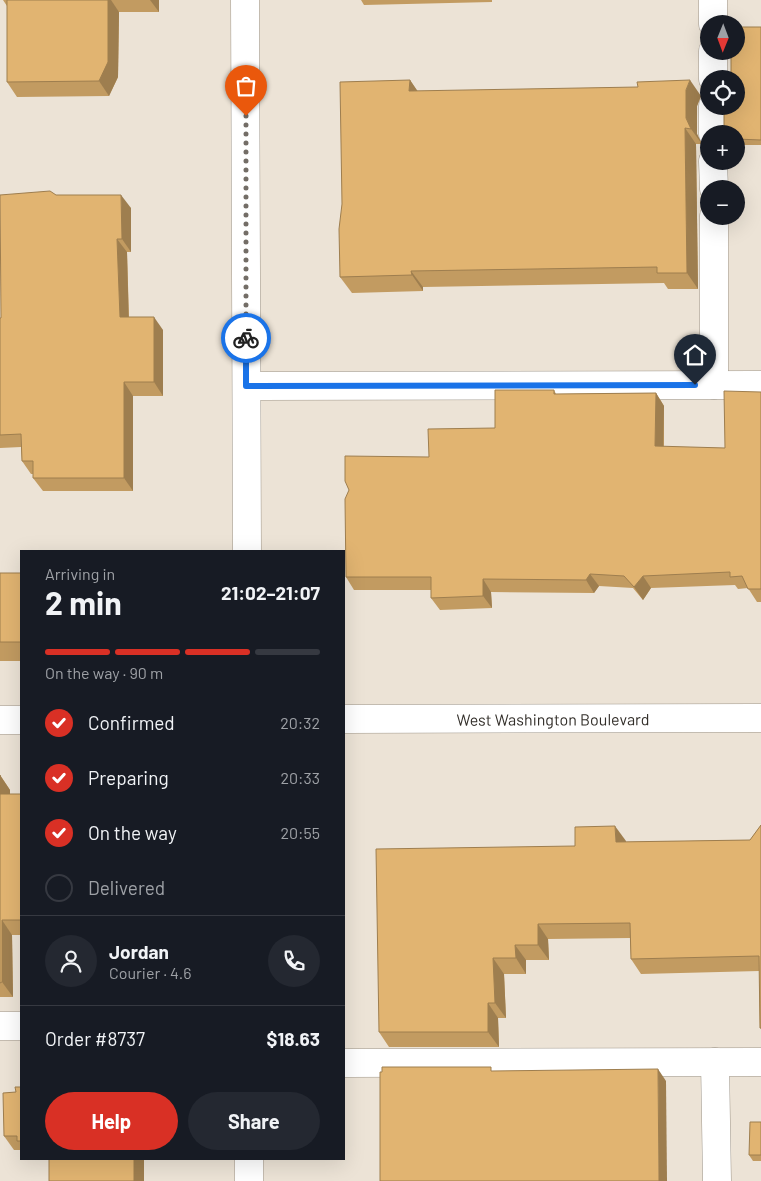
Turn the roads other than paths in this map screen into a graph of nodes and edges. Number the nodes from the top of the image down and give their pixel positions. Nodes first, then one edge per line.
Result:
1 (245, 0) edge
2 (713, 0) edge
3 (713, 15) edge
4 (714, 225) edge
5 (714, 385) junction
6 (761, 385) edge
7 (246, 386) junction
8 (247, 550) edge
9 (761, 718) edge
10 (345, 719) edge
11 (0, 720) edge
12 (20, 720) edge
13 (0, 1026) edge
14 (20, 1026) edge
15 (715, 1062) junction
16 (761, 1062) edge
17 (345, 1064) edge
18 (249, 1160) edge
19 (249, 1181) edge
20 (717, 1181) edge

1 - 7 street
2 - 3 street
4 - 5 street
5 - 6 street
5 - 7 street
7 - 8 street
9 - 10 street, West Washington Boulevard
11 - 12 street
13 - 14 street
15 - 16 street
15 - 17 street
15 - 20 street
18 - 19 street

